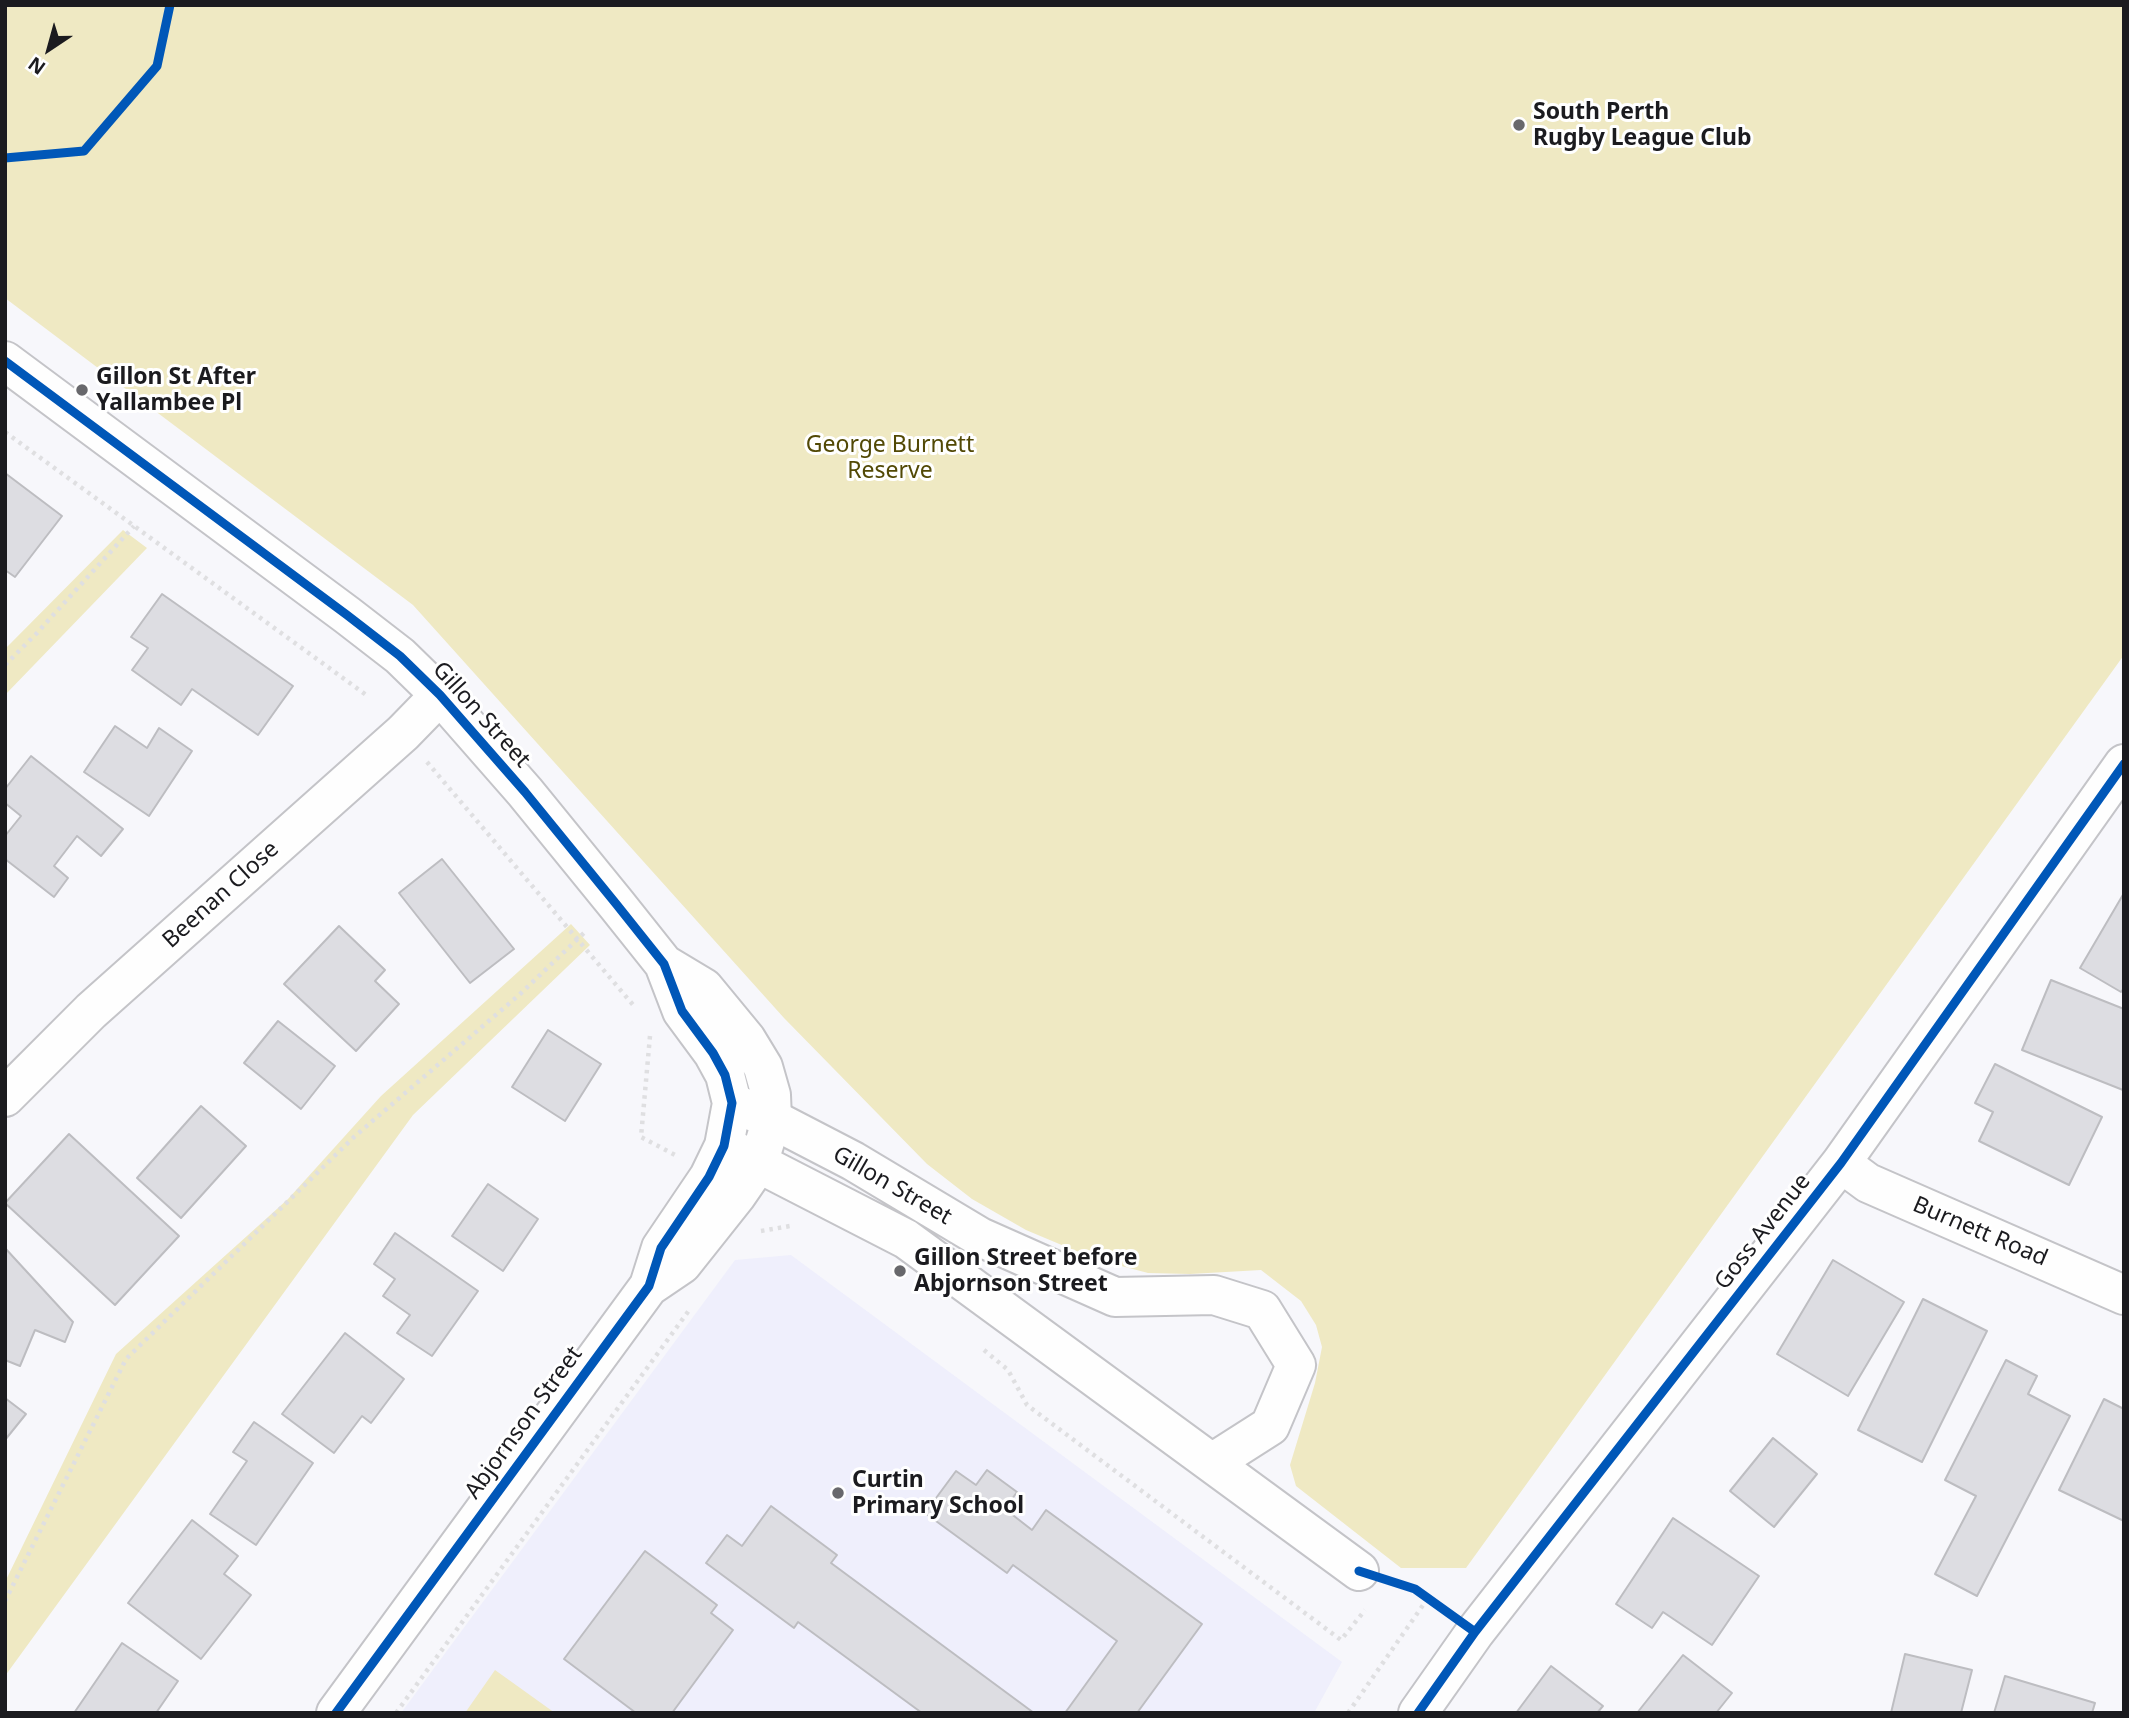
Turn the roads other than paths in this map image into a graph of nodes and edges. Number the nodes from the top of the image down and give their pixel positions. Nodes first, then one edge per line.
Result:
1 (5, 361) edge
2 (440, 695) junction
3 (2124, 764) edge
4 (664, 964) junction
5 (5, 1097) edge
6 (732, 1103) junction
7 (772, 1119) junction
8 (724, 1146) junction
9 (1841, 1163) junction
10 (758, 1164) junction
11 (649, 1286) junction
12 (2124, 1295) edge
13 (1212, 1463) junction
14 (1374, 1576) road end
15 (336, 1713) edge
16 (1418, 1713) edge

1 - 2 street, Gillon Street
2 - 4 street, Gillon Street
2 - 5 street, Beenan Close
3 - 9 street, Goss Avenue
4 - 6 street, Gillon Street
4 - 7 street, Gillon Street
6 - 7 street, Gillon Street
6 - 8 street, Gillon Street
7 - 10 street, Gillon Street
7 - 13 street, Gillon Street
8 - 10 street, Gillon Street
8 - 11 street, Abjornson Street
9 - 12 street, Burnett Road
9 - 16 street, Goss Avenue
10 - 11 street, Abjornson Street
10 - 13 street, Gillon Street
11 - 15 street, Abjornson Street
13 - 14 street, Gillon Street

